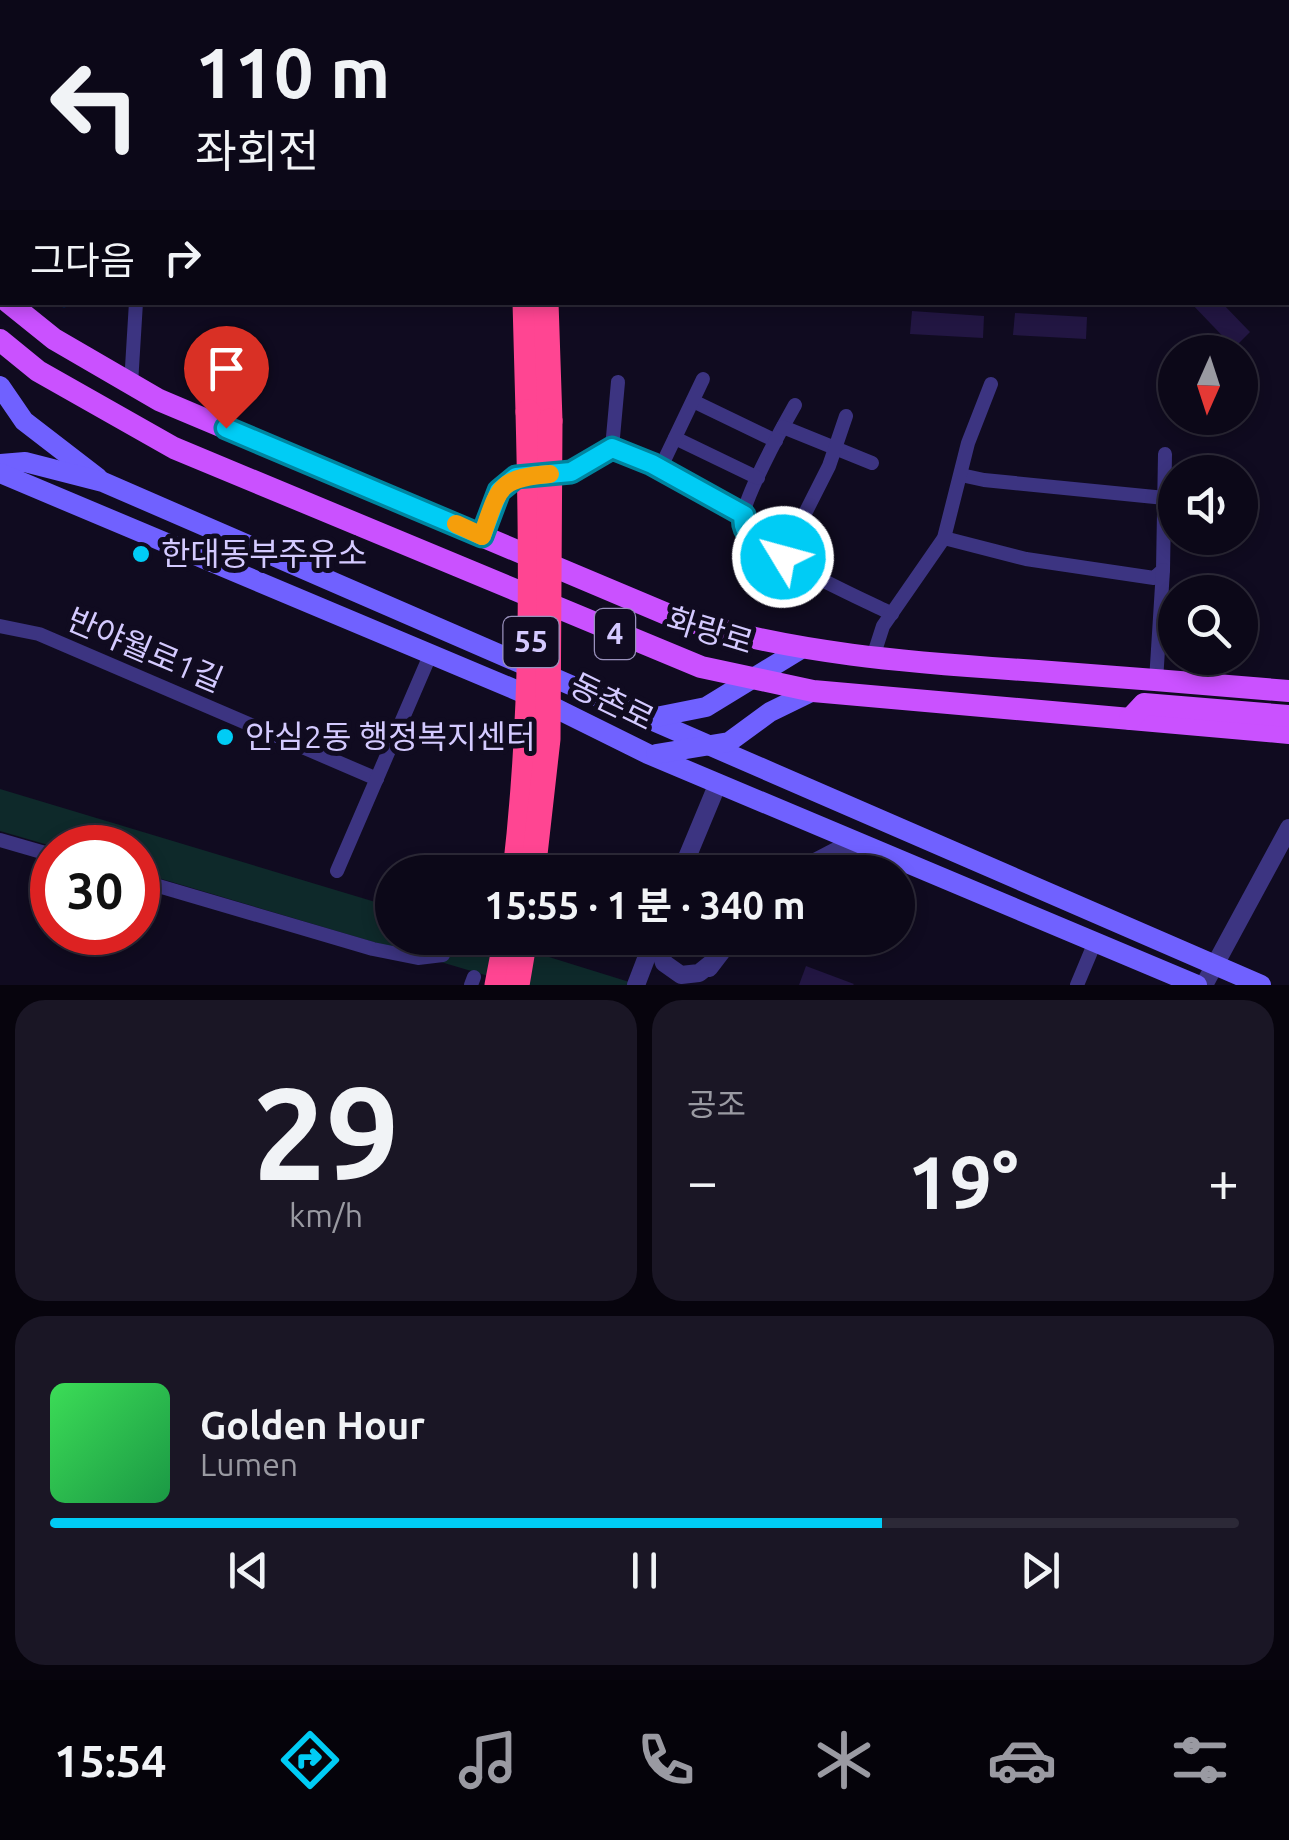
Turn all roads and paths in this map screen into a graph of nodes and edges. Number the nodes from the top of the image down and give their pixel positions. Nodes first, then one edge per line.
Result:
1 (12, 305) edge
2 (136, 305) edge
3 (525, 305) edge
4 (546, 305) edge
5 (0, 340) edge
6 (703, 379) dead end
7 (618, 382) dead end
8 (131, 384) junction
9 (990, 384) dead end
10 (0, 386) edge
11 (693, 401) junction
12 (795, 405) dead end
13 (539, 416) junction
14 (846, 416) dead end
15 (780, 433) junction
16 (675, 438) junction
17 (612, 448) junction
18 (835, 449) junction
19 (872, 463) dead end
20 (0, 464) edge
21 (660, 469) junction
22 (0, 473) edge
23 (960, 474) junction
24 (758, 478) junction
25 (103, 482) junction
26 (1158, 497) edge
27 (744, 515) junction
28 (482, 536) junction
29 (944, 538) junction
30 (1163, 555) edge
31 (783, 557) junction
32 (1163, 570) junction
33 (892, 614) junction
34 (0, 626) edge
35 (801, 649) junction
36 (431, 653) junction
37 (873, 657) junction
38 (753, 679) junction
39 (1156, 680) junction
40 (1226, 686) junction
41 (813, 690) junction
42 (1289, 691) edge
43 (1227, 711) junction
44 (1289, 716) edge
45 (645, 719) junction
46 (1130, 719) junction
47 (752, 726) junction
48 (1289, 733) edge
49 (721, 751) junction
50 (648, 754) junction
51 (784, 778) junction
52 (376, 780) junction
53 (718, 783) junction
54 (1289, 828) edge
55 (0, 840) edge
56 (30, 849) edge
57 (886, 854) junction
58 (517, 855) edge
59 (535, 855) edge
60 (688, 855) edge
61 (829, 855) edge
62 (337, 871) dead end
63 (160, 886) edge
64 (1095, 942) junction
65 (375, 949) edge
66 (403, 955) edge
67 (443, 955) dead end
68 (496, 955) edge
69 (521, 955) edge
70 (649, 955) edge
71 (650, 955) edge
72 (660, 955) edge
73 (719, 955) edge
74 (714, 961) junction
75 (1214, 965) junction
76 (481, 982) edge
77 (517, 985) edge
78 (636, 985) edge
79 (652, 985) edge
80 (698, 985) edge
81 (1077, 985) edge
82 (1197, 985) edge
83 (1204, 985) edge
84 (1261, 985) edge

1 - 8 main road, 화랑로
2 - 8 street
3 - 13 highway, 55
4 - 13 highway, 55
5 - 38 main road, 화랑로 / 4
6 - 11 street
7 - 17 street
8 - 28 main road, 화랑로
9 - 23 street
10 - 25 main road
11 - 15 street
11 - 16 street
12 - 15 street
13 - 58 highway, 55, bridge
13 - 59 highway, 55, bridge
14 - 18 street
15 - 18 street
15 - 24 street
16 - 21 street
16 - 24 street
17 - 21 street
17 - 28 street
18 - 19 street
18 - 31 street
20 - 25 main road
21 - 27 street
22 - 36 main road, 동촌로
23 - 26 street
23 - 29 street
24 - 27 street
25 - 45 main road
27 - 31 street
28 - 35 main road, 화랑로
29 - 32 street
29 - 33 street
30 - 32 street
31 - 33 street
32 - 39 street
33 - 37 street
34 - 52 street, 반야월로1길
35 - 37 main road, 화랑로
35 - 38 main road
36 - 50 main road, 동촌로
36 - 52 street
37 - 39 main road, 화랑로
38 - 41 main road, 화랑로 / 4
38 - 45 main road
39 - 40 main road, 화랑로
40 - 42 main road, 화랑로
40 - 43 main road
41 - 46 main road, 화랑로 / 4
41 - 47 main road
43 - 44 main road
43 - 46 main road
45 - 49 main road
46 - 48 main road, 화랑로 / 4
47 - 49 main road
47 - 51 main road
49 - 50 main road
49 - 51 main road
49 - 53 main road
50 - 53 main road, 동촌로
51 - 75 main road
52 - 62 street
53 - 57 main road, 동촌로
53 - 60 street
54 - 75 street
55 - 56 street
57 - 61 street
57 - 64 main road, 동촌로
63 - 65 street
64 - 81 street
64 - 82 main road, 동촌로
66 - 67 street
68 - 76 highway
69 - 77 highway
70 - 78 street
71 - 79 street
72 - 74 street
73 - 74 street
74 - 80 street
75 - 83 street
75 - 84 main road

